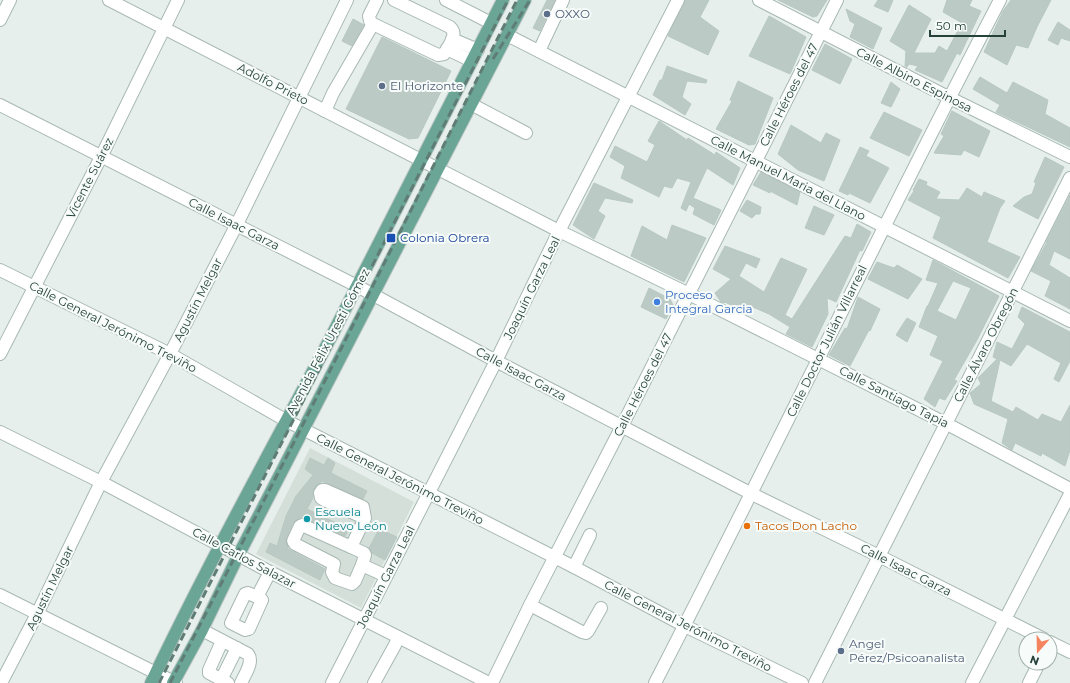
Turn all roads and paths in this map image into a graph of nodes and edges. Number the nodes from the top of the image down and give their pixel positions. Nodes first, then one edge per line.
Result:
1 (10, 0) edge
2 (109, 0) edge
3 (178, 0) edge
4 (347, 0) edge
5 (376, 0) edge
6 (394, 0) edge
7 (446, 0) edge
8 (503, 0) edge
9 (525, 0) edge
10 (563, 0) edge
11 (678, 0) edge
12 (759, 0) edge
13 (837, 0) edge
14 (1000, 0) edge
15 (0, 20) edge
16 (491, 23) junction
17 (373, 24) junction
18 (164, 28) junction
19 (821, 32) junction
20 (507, 35) junction
21 (450, 44) junction
22 (538, 51) junction
23 (475, 56) junction
24 (300, 97) junction
25 (629, 97) junction
26 (950, 98) junction
27 (471, 104) junction
28 (0, 105) edge
29 (325, 111) junction
30 (526, 132) dead end
31 (101, 157) junction
32 (1070, 158) edge
33 (421, 159) junction
34 (755, 161) junction
35 (438, 168) junction
36 (1070, 178) edge
37 (236, 226) junction
38 (883, 227) junction
39 (559, 231) junction
40 (0, 270) edge
41 (357, 286) junction
42 (35, 287) junction
43 (1013, 293) junction
44 (689, 294) junction
45 (372, 295) junction
46 (1070, 321) edge
47 (0, 354) edge
48 (170, 354) junction
49 (819, 360) junction
50 (496, 361) junction
51 (287, 420) junction
52 (947, 424) junction
53 (622, 426) junction
54 (303, 429) junction
55 (0, 432) edge
56 (101, 482) junction
57 (1070, 489) edge
58 (429, 493) junction
59 (752, 494) junction
60 (1070, 494) edge
61 (365, 518) dead end
62 (590, 536) dead end
63 (220, 547) junction
64 (351, 547) junction
65 (238, 556) junction
66 (879, 556) junction
67 (555, 558) junction
68 (362, 565) junction
69 (574, 567) junction
70 (270, 572) junction
71 (386, 576) junction
72 (0, 595) edge
73 (257, 597) dead end
74 (530, 605) junction
75 (601, 608) dead end
76 (37, 614) junction
77 (364, 620) junction
78 (1005, 620) junction
79 (685, 626) junction
80 (202, 630) junction
81 (1028, 631) edge
82 (398, 637) junction
83 (222, 641) junction
84 (1058, 646) edge
85 (237, 648) junction
86 (1070, 652) edge
87 (1035, 671) edge
88 (154, 678) edge
89 (224, 682) edge
90 (2, 683) edge
91 (175, 683) edge
92 (241, 683) edge
93 (332, 683) edge
94 (374, 683) edge
95 (490, 683) edge
96 (655, 683) edge
97 (802, 683) edge
98 (815, 683) edge
99 (972, 683) edge
100 (1029, 683) edge

1 - 15 street
2 - 18 street, Adolfo Prieto
3 - 18 street, Vicente Suárez
4 - 24 street, Agustín Melgar
5 - 17 street
6 - 21 street
7 - 16 street
8 - 16 main road, Avenida Félix Uresti Gómez
9 - 20 main road, Avenida Félix Uresti Gómez
10 - 22 street
11 - 25 street, Joaquín Garza Leal
12 - 19 street, Calle Albino Espinosa
13 - 19 street, Calle Héroes del 47
14 - 26 street, Calle Doctor Julián Villarreal
16 - 23 main road, Avenida Félix Uresti Gómez
17 - 21 street
17 - 29 street
18 - 24 street, Adolfo Prieto
18 - 31 street, Vicente Suárez
19 - 26 street, Calle Albino Espinosa
19 - 34 street, Calle Héroes del 47
20 - 22 street, Calle Manuel Maria del Llano
20 - 27 main road, Avenida Félix Uresti Gómez
21 - 23 street
22 - 25 street, Calle Manuel Maria del Llano
23 - 33 main road, Avenida Félix Uresti Gómez
24 - 29 street, Adolfo Prieto
24 - 37 street, Agustín Melgar
25 - 34 street, Calle Manuel Maria del Llano
25 - 39 street, Joaquín Garza Leal
26 - 32 street, Calle Albino Espinosa
26 - 38 street, Calle Doctor Julián Villarreal
27 - 30 street
27 - 35 main road, Avenida Félix Uresti Gómez
28 - 31 street, Calle Isaac Garza
29 - 33 street, Adolfo Prieto
31 - 37 street, Calle Isaac Garza
31 - 42 street, Vicente Suárez
33 - 35 street, Adolfo Prieto
33 - 41 main road, Avenida Félix Uresti Gómez
34 - 38 street, Calle Manuel Maria del Llano
34 - 44 street, Calle Héroes del 47
35 - 39 street, Calle Santiago Tapia
35 - 45 main road, Avenida Félix Uresti Gómez
36 - 43 street, Calle Álvaro Obregón
37 - 41 street, Calle Isaac Garza
37 - 48 street, Agustín Melgar
38 - 43 street, Calle Manuel Maria del Llano
38 - 49 street, Calle Doctor Julián Villarreal
39 - 44 street, Calle Santiago Tapia
39 - 50 street, Joaquín Garza Leal
40 - 42 street, Calle General Jerónimo Treviño
41 - 45 street, Calle Isaac Garza
41 - 51 main road, Avenida Félix Uresti Gómez
42 - 47 street, Vicente Suárez
42 - 48 street, Calle General Jerónimo Treviño
43 - 46 street, Calle Manuel Maria del Llano
43 - 52 street, Calle Álvaro Obregón
44 - 49 street, Calle Santiago Tapia
44 - 53 street, Calle Héroes del 47
45 - 50 street, Calle Isaac Garza
45 - 54 main road, Avenida Félix Uresti Gómez
48 - 51 street, Calle General Jerónimo Treviño
48 - 56 street, Agustín Melgar
49 - 52 street, Calle Santiago Tapia
49 - 59 street, Calle Doctor Julián Villarreal
50 - 53 street, Calle Isaac Garza
50 - 58 street, Joaquín Garza Leal
51 - 54 street, Calle General Jerónimo Treviño
51 - 63 main road, Avenida Félix Uresti Gómez
52 - 57 street, Calle Santiago Tapia
52 - 66 street, Calle Álvaro Obregón
53 - 59 street, Calle Isaac Garza
53 - 67 street, Calle Héroes del 47
54 - 58 street, Calle General Jerónimo Treviño
54 - 65 main road, Avenida Félix Uresti Gómez
55 - 56 street, Calle Carlos Salazar
56 - 63 street, Calle Carlos Salazar
56 - 76 street, Agustín Melgar
58 - 67 street, Calle General Jerónimo Treviño
58 - 71 street, Joaquín Garza Leal
59 - 66 street, Calle Isaac Garza
59 - 79 street, Calle Doctor Julián Villarreal
60 - 78 street
61 - 64 street
62 - 69 street
63 - 65 street, Calle Carlos Salazar
63 - 88 main road, Avenida Félix Uresti Gómez
64 - 68 street
64 - 68 street
65 - 70 street, Calle Carlos Salazar
65 - 80 main road, Avenida Félix Uresti Gómez
66 - 78 street, Calle Isaac Garza
66 - 98 street, Calle Álvaro Obregón
67 - 69 street, Calle General Jerónimo Treviño
67 - 74 street, Calle Héroes del 47
68 - 71 street
69 - 79 street, Calle General Jerónimo Treviño
70 - 73 street
70 - 77 street, Calle Carlos Salazar
71 - 77 street, Joaquín Garza Leal
72 - 76 street
74 - 75 street
74 - 95 street, Calle Héroes del 47
76 - 88 street
76 - 90 street, Agustín Melgar
77 - 82 street, Calle Carlos Salazar
77 - 93 street, Joaquín Garza Leal
78 - 81 street, Calle Isaac Garza
78 - 99 street
79 - 96 street, Calle Doctor Julián Villarreal
79 - 97 street, Calle General Jerónimo Treviño
80 - 83 street
80 - 91 main road, Avenida Félix Uresti Gómez
82 - 94 street
82 - 95 street, Calle Carlos Salazar
83 - 85 street
83 - 89 street
84 - 86 street
85 - 89 street
85 - 92 street
87 - 100 street
88 - 91 street

